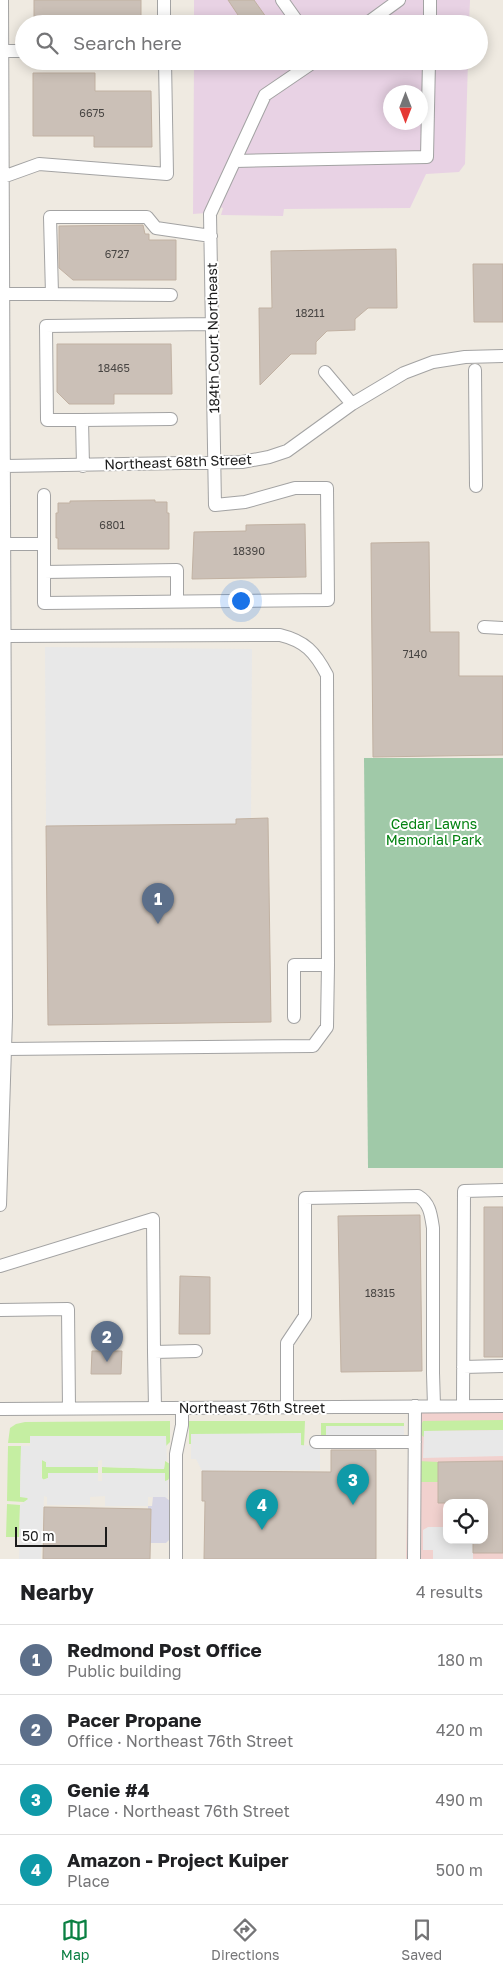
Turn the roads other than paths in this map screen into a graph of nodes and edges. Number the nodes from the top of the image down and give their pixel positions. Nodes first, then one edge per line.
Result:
1 (2, 0) edge
2 (164, 0) edge
3 (282, 0) edge
4 (398, 0) edge
5 (430, 0) edge
6 (164, 15) edge
7 (293, 15) edge
8 (378, 15) edge
9 (430, 15) edge
10 (1, 51) edge
11 (15, 51) edge
12 (165, 70) edge
13 (302, 70) edge
14 (429, 70) edge
15 (234, 161) junction
16 (1, 178) edge
17 (211, 236) junction
18 (2, 294) junction
19 (52, 294) junction
20 (172, 295) dead end
21 (212, 324) junction
22 (1, 326) edge
23 (503, 356) edge
24 (475, 370) dead end
25 (324, 372) dead end
26 (352, 404) junction
27 (2, 415) edge
28 (82, 420) junction
29 (171, 420) dead end
30 (215, 462) junction
31 (5, 466) junction
32 (83, 466) junction
33 (476, 486) dead end
34 (44, 495) dead end
35 (3, 544) edge
36 (44, 544) junction
37 (44, 572) junction
38 (177, 601) junction
39 (484, 627) dead end
40 (503, 628) edge
41 (5, 636) junction
42 (2, 663) edge
43 (3, 801) edge
44 (328, 965) junction
45 (294, 1017) dead end
46 (4, 1052) edge
47 (503, 1190) edge
48 (0, 1205) edge
49 (0, 1266) edge
50 (0, 1310) edge
51 (196, 1351) dead end
52 (154, 1352) junction
53 (503, 1366) edge
54 (463, 1367) junction
55 (415, 1406) junction
56 (434, 1406) junction
57 (463, 1406) junction
58 (503, 1406) edge
59 (287, 1407) junction
60 (155, 1408) junction
61 (182, 1408) junction
62 (0, 1409) edge
63 (69, 1409) junction
64 (316, 1442) dead end
65 (415, 1442) junction
66 (176, 1559) edge
67 (414, 1559) edge

1 - 10 street
2 - 6 street
3 - 7 street
4 - 8 street
5 - 9 street
10 - 11 street
10 - 16 street
12 - 16 street
13 - 15 street
14 - 15 street
15 - 17 street, 184th Court Northeast
16 - 18 street
17 - 19 street
17 - 21 street, 184th Court Northeast
18 - 19 street
18 - 22 street
19 - 20 street
21 - 28 street
21 - 30 street, 184th Court Northeast
22 - 27 street
23 - 26 street, Northeast 68th Street
24 - 33 street
25 - 26 street
26 - 30 street, Northeast 68th Street
27 - 31 street
28 - 29 street
28 - 32 street
30 - 32 street, Northeast 68th Street
30 - 38 street, 184th Court Northeast
31 - 32 street, Northeast 68th Street
31 - 35 street
34 - 36 street
35 - 36 street
35 - 41 street
36 - 37 street
37 - 38 street
37 - 38 street
39 - 40 street
41 - 42 street
41 - 44 street
42 - 43 street
43 - 46 street
44 - 45 street
44 - 46 street
46 - 48 street
47 - 54 street
49 - 52 street
50 - 63 street
51 - 52 street
52 - 60 street
53 - 54 street
54 - 57 street
55 - 56 street, Northeast 76th Street
55 - 59 street, Northeast 76th Street
55 - 65 street
56 - 57 street, Northeast 76th Street
56 - 59 street
57 - 58 street, Northeast 76th Street
59 - 61 street, Northeast 76th Street
60 - 61 street, Northeast 76th Street
60 - 63 street, Northeast 76th Street
61 - 66 street
62 - 63 street, Northeast 76th Street
64 - 65 street
65 - 67 street

